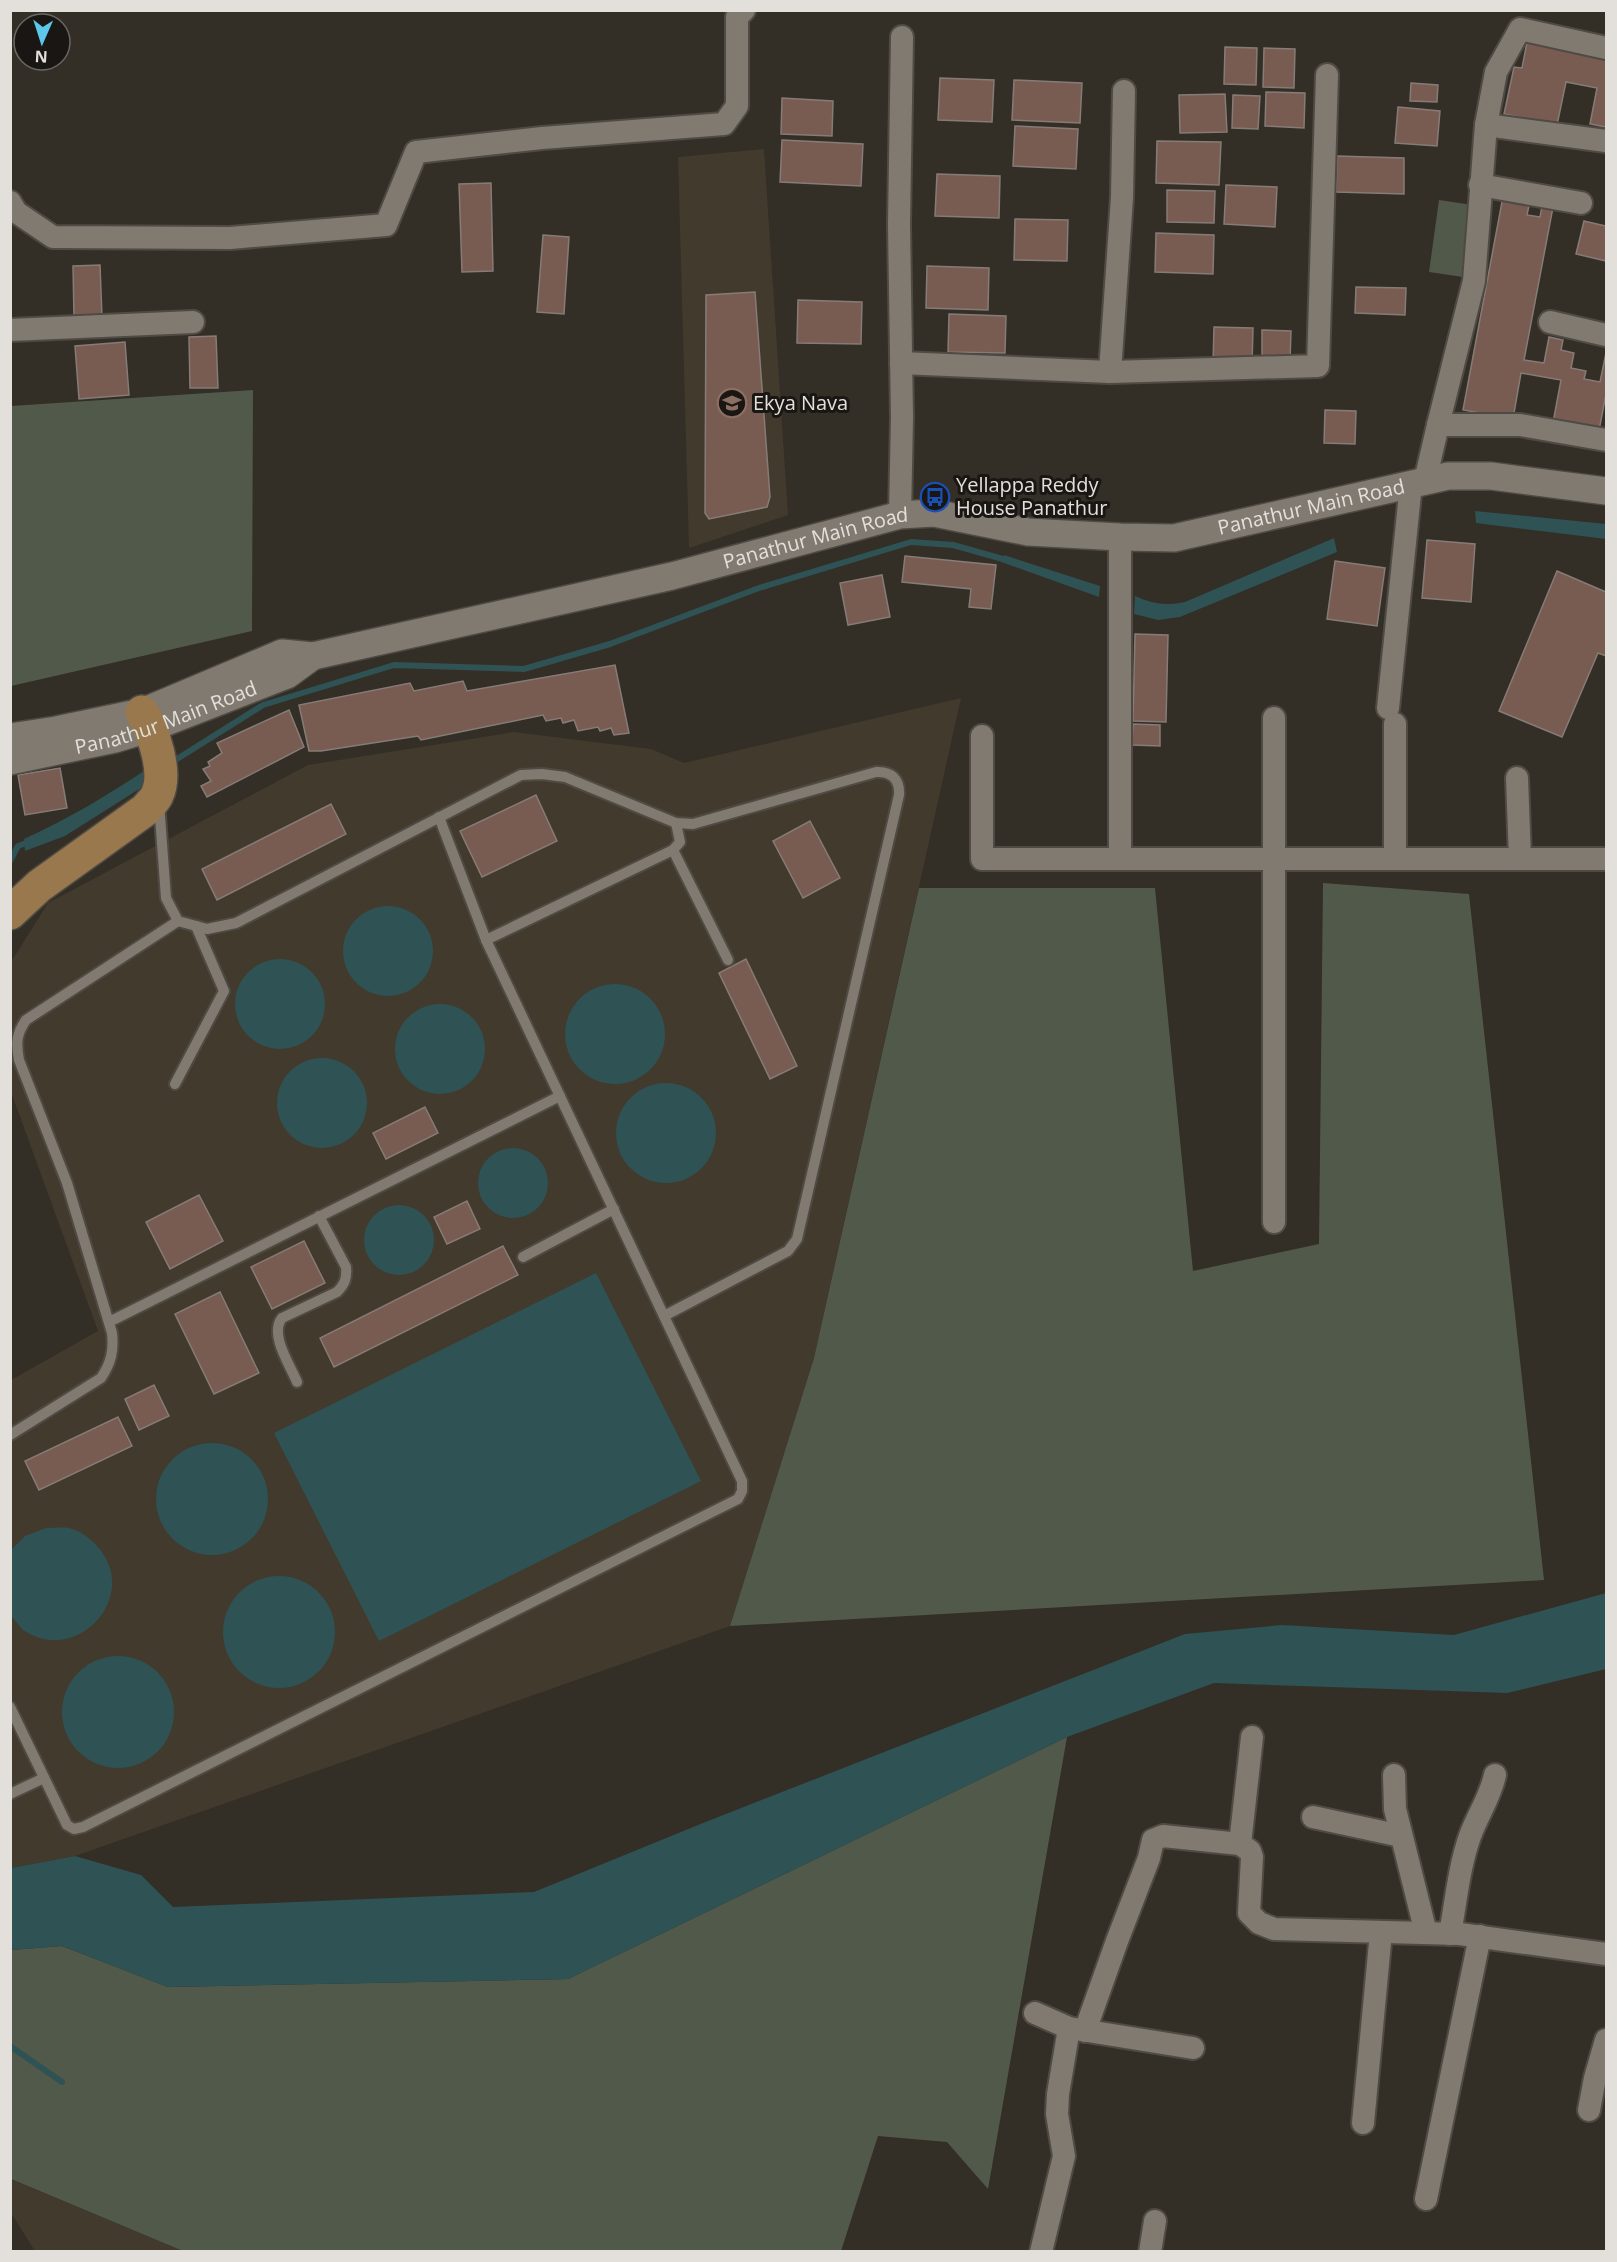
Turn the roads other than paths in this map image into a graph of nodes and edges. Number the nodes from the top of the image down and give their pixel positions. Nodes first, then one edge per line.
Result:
1 (744, 10) edge
2 (902, 37) dead end
3 (1606, 48) edge
4 (1327, 75) dead end
5 (1124, 91) dead end
6 (1486, 125) junction
7 (1606, 141) edge
8 (1480, 185) junction
9 (10, 202) edge
10 (1581, 203) dead end
11 (193, 322) dead end
12 (1550, 322) dead end
13 (10, 330) edge
14 (1606, 335) edge
15 (901, 363) junction
16 (1110, 372) junction
17 (1438, 424) junction
18 (1606, 440) edge
19 (1418, 483) junction
20 (1606, 491) edge
21 (900, 515) junction
22 (1120, 537) junction
23 (1274, 718) dead end
24 (982, 736) dead end
25 (10, 737) edge
26 (154, 752) junction
27 (10, 761) edge
28 (1517, 778) dead end
29 (439, 817) junction
30 (676, 823) junction
31 (673, 850) junction
32 (1120, 859) junction
33 (1274, 859) junction
34 (1395, 859) junction
35 (1520, 859) junction
36 (1606, 859) edge
37 (10, 913) edge
38 (178, 921) junction
39 (196, 926) junction
40 (486, 940) junction
41 (728, 960) dead end
42 (175, 1084) dead end
43 (560, 1096) junction
44 (614, 1209) junction
45 (319, 1216) junction
46 (1274, 1222) dead end
47 (523, 1257) dead end
48 (664, 1316) junction
49 (109, 1322) junction
50 (297, 1382) dead end
51 (10, 1435) edge
52 (10, 1707) edge
53 (1252, 1737) dead end
54 (1394, 1775) dead end
55 (1495, 1775) dead end
56 (44, 1778) junction
57 (10, 1794) edge
58 (1313, 1817) dead end
59 (1401, 1836) junction
60 (1240, 1844) junction
61 (1381, 1932) junction
62 (1426, 1933) junction
63 (1450, 1934) junction
64 (1480, 1936) junction
65 (1606, 1954) edge
66 (1035, 2013) dead end
67 (1077, 2030) junction
68 (1606, 2040) edge
69 (1193, 2048) dead end
70 (1589, 2110) dead end
71 (1363, 2123) dead end
72 (1426, 2199) dead end
73 (1155, 2221) dead end
74 (1041, 2252) edge
75 (1150, 2252) edge

1 - 9 street
2 - 15 street
3 - 6 street
4 - 16 street
5 - 16 street
6 - 7 street
6 - 8 street
8 - 10 street
8 - 17 street
11 - 13 street
12 - 14 street
15 - 16 street
15 - 21 street
17 - 18 street
17 - 19 street
19 - 20 street, Panathur Main Road
19 - 22 street, Panathur Main Road
19 - 34 street
21 - 22 street, Panathur Main Road
21 - 26 street, Panathur Main Road
22 - 32 street
23 - 33 street
24 - 32 street
25 - 26 street, Panathur Main Road
26 - 27 street, Panathur Main Road
26 - 37 main road
26 - 38 lane
28 - 35 street
29 - 30 lane
29 - 39 lane
29 - 40 lane
30 - 31 lane
30 - 48 lane
31 - 40 lane
31 - 41 lane
32 - 33 street
33 - 34 street
33 - 46 street
34 - 35 street
35 - 36 street
38 - 39 lane
38 - 49 lane
39 - 42 lane
40 - 43 lane
43 - 44 lane
43 - 45 lane
44 - 47 lane
44 - 48 lane
45 - 49 lane
45 - 50 lane
48 - 56 lane
49 - 51 lane
52 - 56 lane
53 - 60 street
54 - 59 street
55 - 63 street
56 - 57 lane
58 - 59 street
59 - 62 street
60 - 61 street
60 - 67 street
61 - 62 street
61 - 71 street
62 - 63 street
63 - 64 street
64 - 65 street
64 - 72 street
66 - 67 street
67 - 69 street
67 - 74 street
68 - 70 street
73 - 75 street

